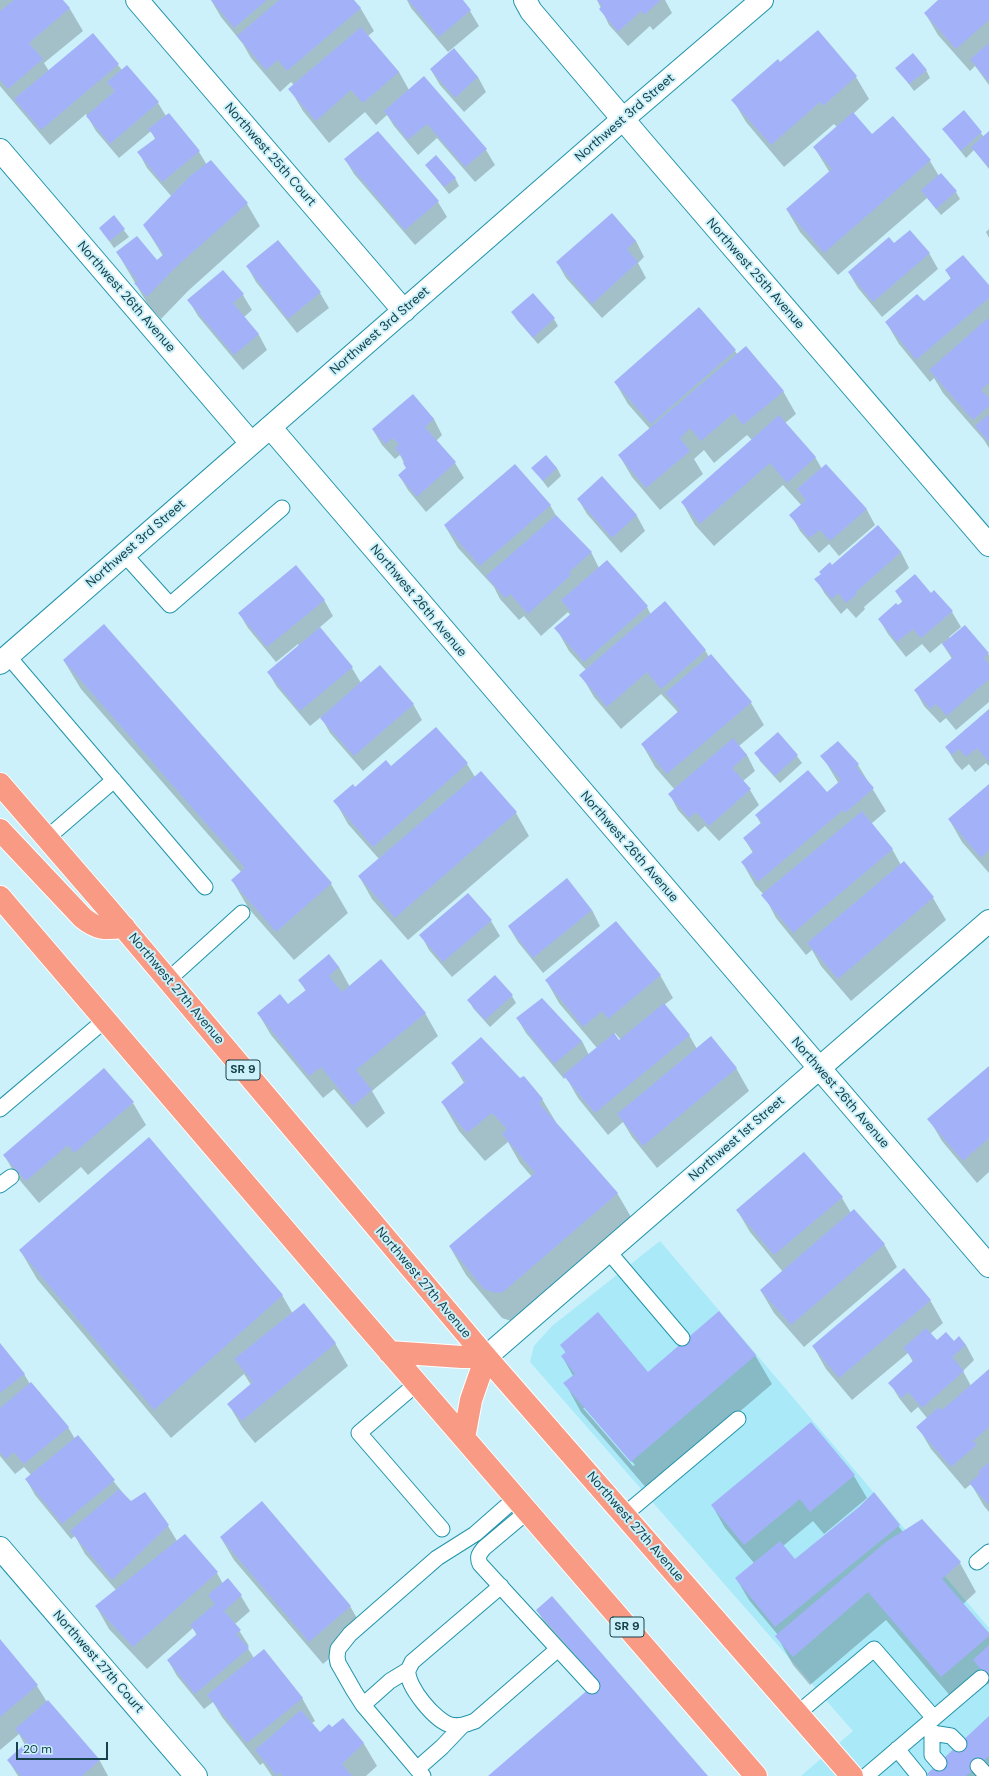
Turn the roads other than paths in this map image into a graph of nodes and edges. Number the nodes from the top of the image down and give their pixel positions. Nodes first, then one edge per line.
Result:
1 (136, 0) edge
2 (524, 0) edge
3 (762, 0) edge
4 (623, 119) junction
5 (0, 150) edge
6 (404, 310) junction
7 (270, 427) junction
8 (251, 443) junction
9 (282, 508) dead end
10 (989, 545) edge
11 (124, 554) junction
12 (4, 660) edge
13 (114, 780) junction
14 (0, 784) edge
15 (0, 830) edge
16 (47, 838) junction
17 (206, 887) dead end
18 (0, 897) edge
19 (242, 913) dead end
20 (989, 920) edge
21 (124, 927) junction
22 (168, 980) junction
23 (105, 1020) junction
24 (818, 1068) junction
25 (0, 1109) edge
26 (608, 1251) junction
27 (989, 1266) edge
28 (682, 1338) dead end
29 (390, 1352) junction
30 (486, 1357) junction
31 (408, 1391) dead end
32 (738, 1419) dead end
33 (464, 1438) junction
34 (522, 1505) junction
35 (624, 1515) junction
36 (442, 1529) dead end
37 (0, 1548) edge
38 (989, 1552) edge
39 (977, 1562) dead end
40 (501, 1586) junction
41 (558, 1649) junction
42 (408, 1670) junction
43 (981, 1678) dead end
44 (592, 1686) dead end
45 (363, 1705) junction
46 (797, 1714) junction
47 (462, 1726) junction
48 (930, 1726) junction
49 (959, 1744) dead end
50 (897, 1749) junction
51 (939, 1763) dead end
52 (420, 1772) edge
53 (196, 1776) edge
54 (756, 1776) edge
55 (852, 1776) edge
56 (866, 1776) edge
57 (919, 1776) edge

1 - 6 street, Northwest 25th Court
2 - 4 street, Northwest 25th Avenue
3 - 4 street, Northwest 3rd Street
4 - 6 street, Northwest 3rd Street
4 - 10 street, Northwest 25th Avenue
5 - 8 street, Northwest 26th Avenue
6 - 7 street, Northwest 3rd Street
7 - 8 street, Northwest 3rd Street
7 - 24 street, Northwest 26th Avenue
8 - 11 street, Northwest 3rd Street
9 - 11 lane
11 - 12 street, Northwest 3rd Street
12 - 13 lane
13 - 16 lane
13 - 17 lane
14 - 16 highway, Northwest 27th Avenue / SR 9
15 - 21 highway
16 - 21 highway, Northwest 27th Avenue / SR 9
18 - 23 highway, SR 9
19 - 22 lane
20 - 24 street, Northwest 1st Street
21 - 22 highway, Northwest 27th Avenue / SR 9
22 - 30 highway, Northwest 27th Avenue / SR 9
23 - 25 lane
23 - 29 highway, SR 9
24 - 26 street, Northwest 1st Street
24 - 27 street, Northwest 26th Avenue
26 - 28 lane
26 - 30 street, Northwest 1st Street
29 - 30 highway
29 - 33 highway, SR 9
30 - 33 highway
30 - 35 highway, Northwest 27th Avenue / SR 9
31 - 36 lane
32 - 35 lane
33 - 34 highway, SR 9
34 - 40 lane
34 - 45 lane
34 - 54 highway, SR 9
35 - 46 highway, Northwest 27th Avenue / SR 9
37 - 53 street, Northwest 27th Court
38 - 39 lane
40 - 41 lane
40 - 42 lane
41 - 44 lane
41 - 47 lane
42 - 45 lane
42 - 47 lane
43 - 48 lane
45 - 52 lane
46 - 48 lane
46 - 55 highway, Northwest 27th Avenue / SR 9
47 - 52 lane
48 - 49 lane
48 - 50 lane
48 - 51 lane
50 - 56 lane
50 - 57 lane

